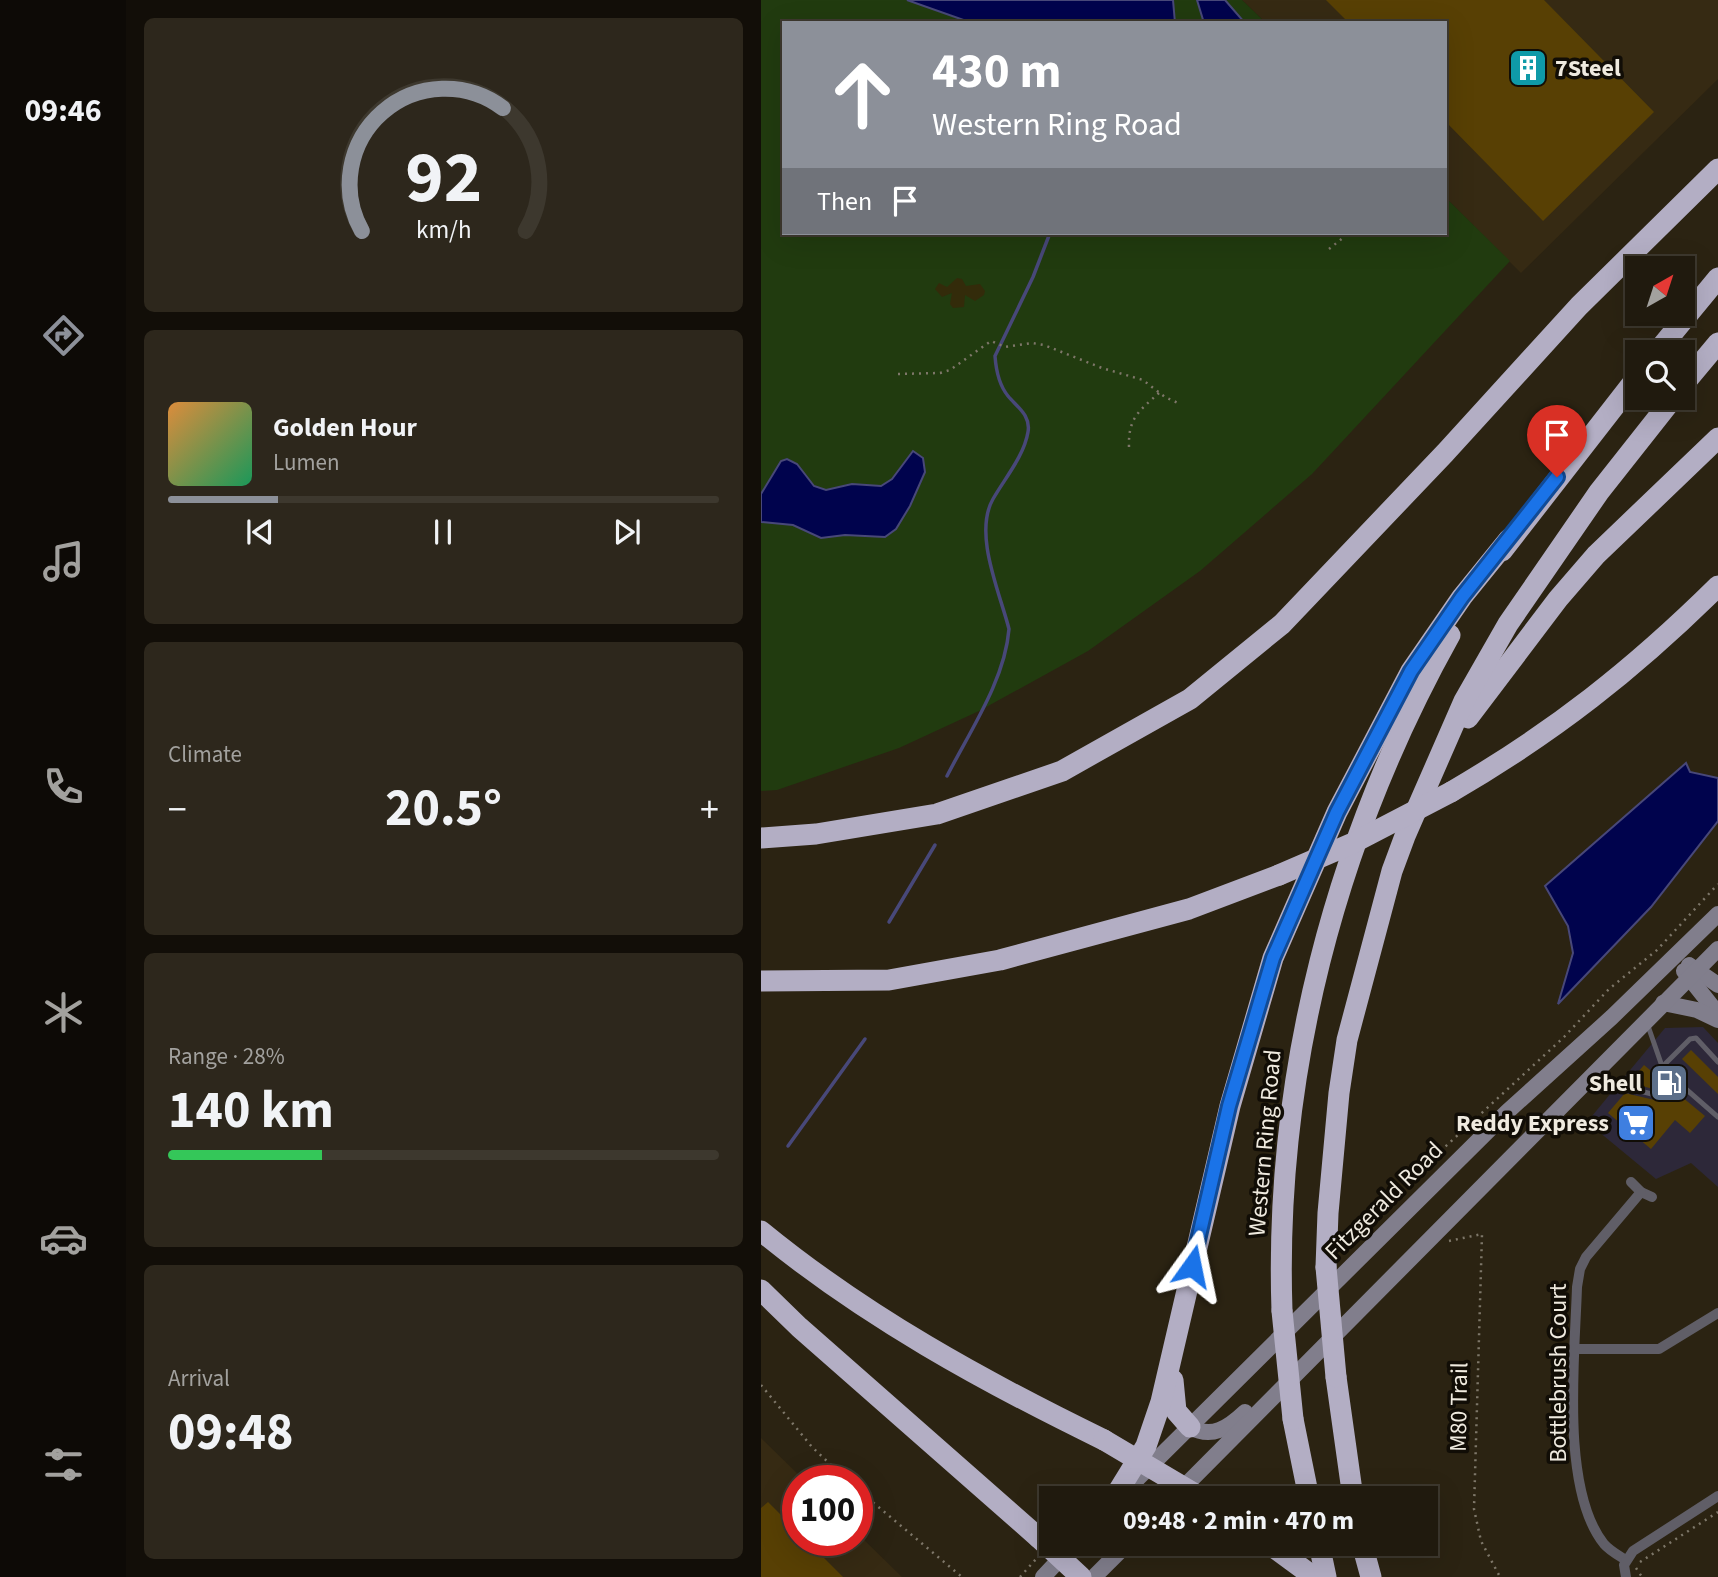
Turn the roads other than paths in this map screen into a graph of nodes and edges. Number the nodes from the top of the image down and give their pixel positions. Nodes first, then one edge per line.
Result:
1 (1718, 169) edge
2 (1718, 278) edge
3 (1667, 340) edge
4 (1718, 343) edge
5 (1695, 371) edge
6 (1625, 393) edge
7 (1664, 410) edge
8 (1718, 438) edge
9 (1509, 540) junction
10 (1718, 586) edge
11 (1428, 786) junction
12 (761, 838) edge
13 (1718, 914) edge
14 (1718, 949) edge
15 (1675, 957) junction
16 (1692, 974) junction
17 (761, 981) edge
18 (1718, 985) edge
19 (1663, 1003) junction
20 (1718, 1017) edge
21 (1646, 1020) junction
22 (1718, 1062) edge
23 (1663, 1068) junction
24 (1589, 1081) junction
25 (1678, 1082) junction
26 (1718, 1117) edge
27 (1631, 1182) dead end
28 (1641, 1192) junction
29 (1652, 1197) dead end
30 (761, 1231) edge
31 (761, 1290) edge
32 (1718, 1313) edge
33 (1176, 1343) junction
34 (1575, 1349) junction
35 (1190, 1427) junction
36 (1123, 1486) edge
37 (1129, 1486) edge
38 (1182, 1486) edge
39 (1185, 1486) edge
40 (1307, 1486) edge
41 (1351, 1486) edge
42 (1718, 1496) edge
43 (1065, 1556) edge
44 (1115, 1556) edge
45 (1286, 1556) edge
46 (1322, 1556) edge
47 (1365, 1556) edge
48 (1626, 1560) junction
49 (1054, 1570) edge
50 (1043, 1577) edge
51 (1081, 1577) edge
52 (1093, 1577) edge
53 (1315, 1577) edge
54 (1326, 1577) edge
55 (1371, 1577) edge
56 (1627, 1577) edge

1 - 12 highway
2 - 3 highway
4 - 5 highway
6 - 9 highway, Western Ring Road
7 - 11 highway
8 - 11 highway
9 - 33 highway
9 - 40 highway, Western Ring Road, bridge
10 - 17 highway, bridge
11 - 41 highway, bridge
13 - 15 main road, Fitzgerald Road
14 - 16 main road
15 - 16 main road
15 - 35 main road, Fitzgerald Road
16 - 18 main road
16 - 19 main road
16 - 20 main road
19 - 20 main road
19 - 21 main road
21 - 23 lane
21 - 24 main road
22 - 23 lane
23 - 25 lane
24 - 25 lane
24 - 35 main road
24 - 39 main road
25 - 26 lane
27 - 28 street
28 - 29 street
28 - 34 street, Bottlebrush Court
30 - 38 highway, bridge
31 - 51 highway, bridge
32 - 34 street
33 - 35 highway
33 - 36 highway
34 - 48 street, Bottlebrush Court
35 - 37 main road, Fitzgerald Road
42 - 48 street
43 - 49 main road
44 - 52 main road
45 - 53 highway
46 - 54 highway
47 - 55 highway
48 - 56 street
49 - 50 main road

